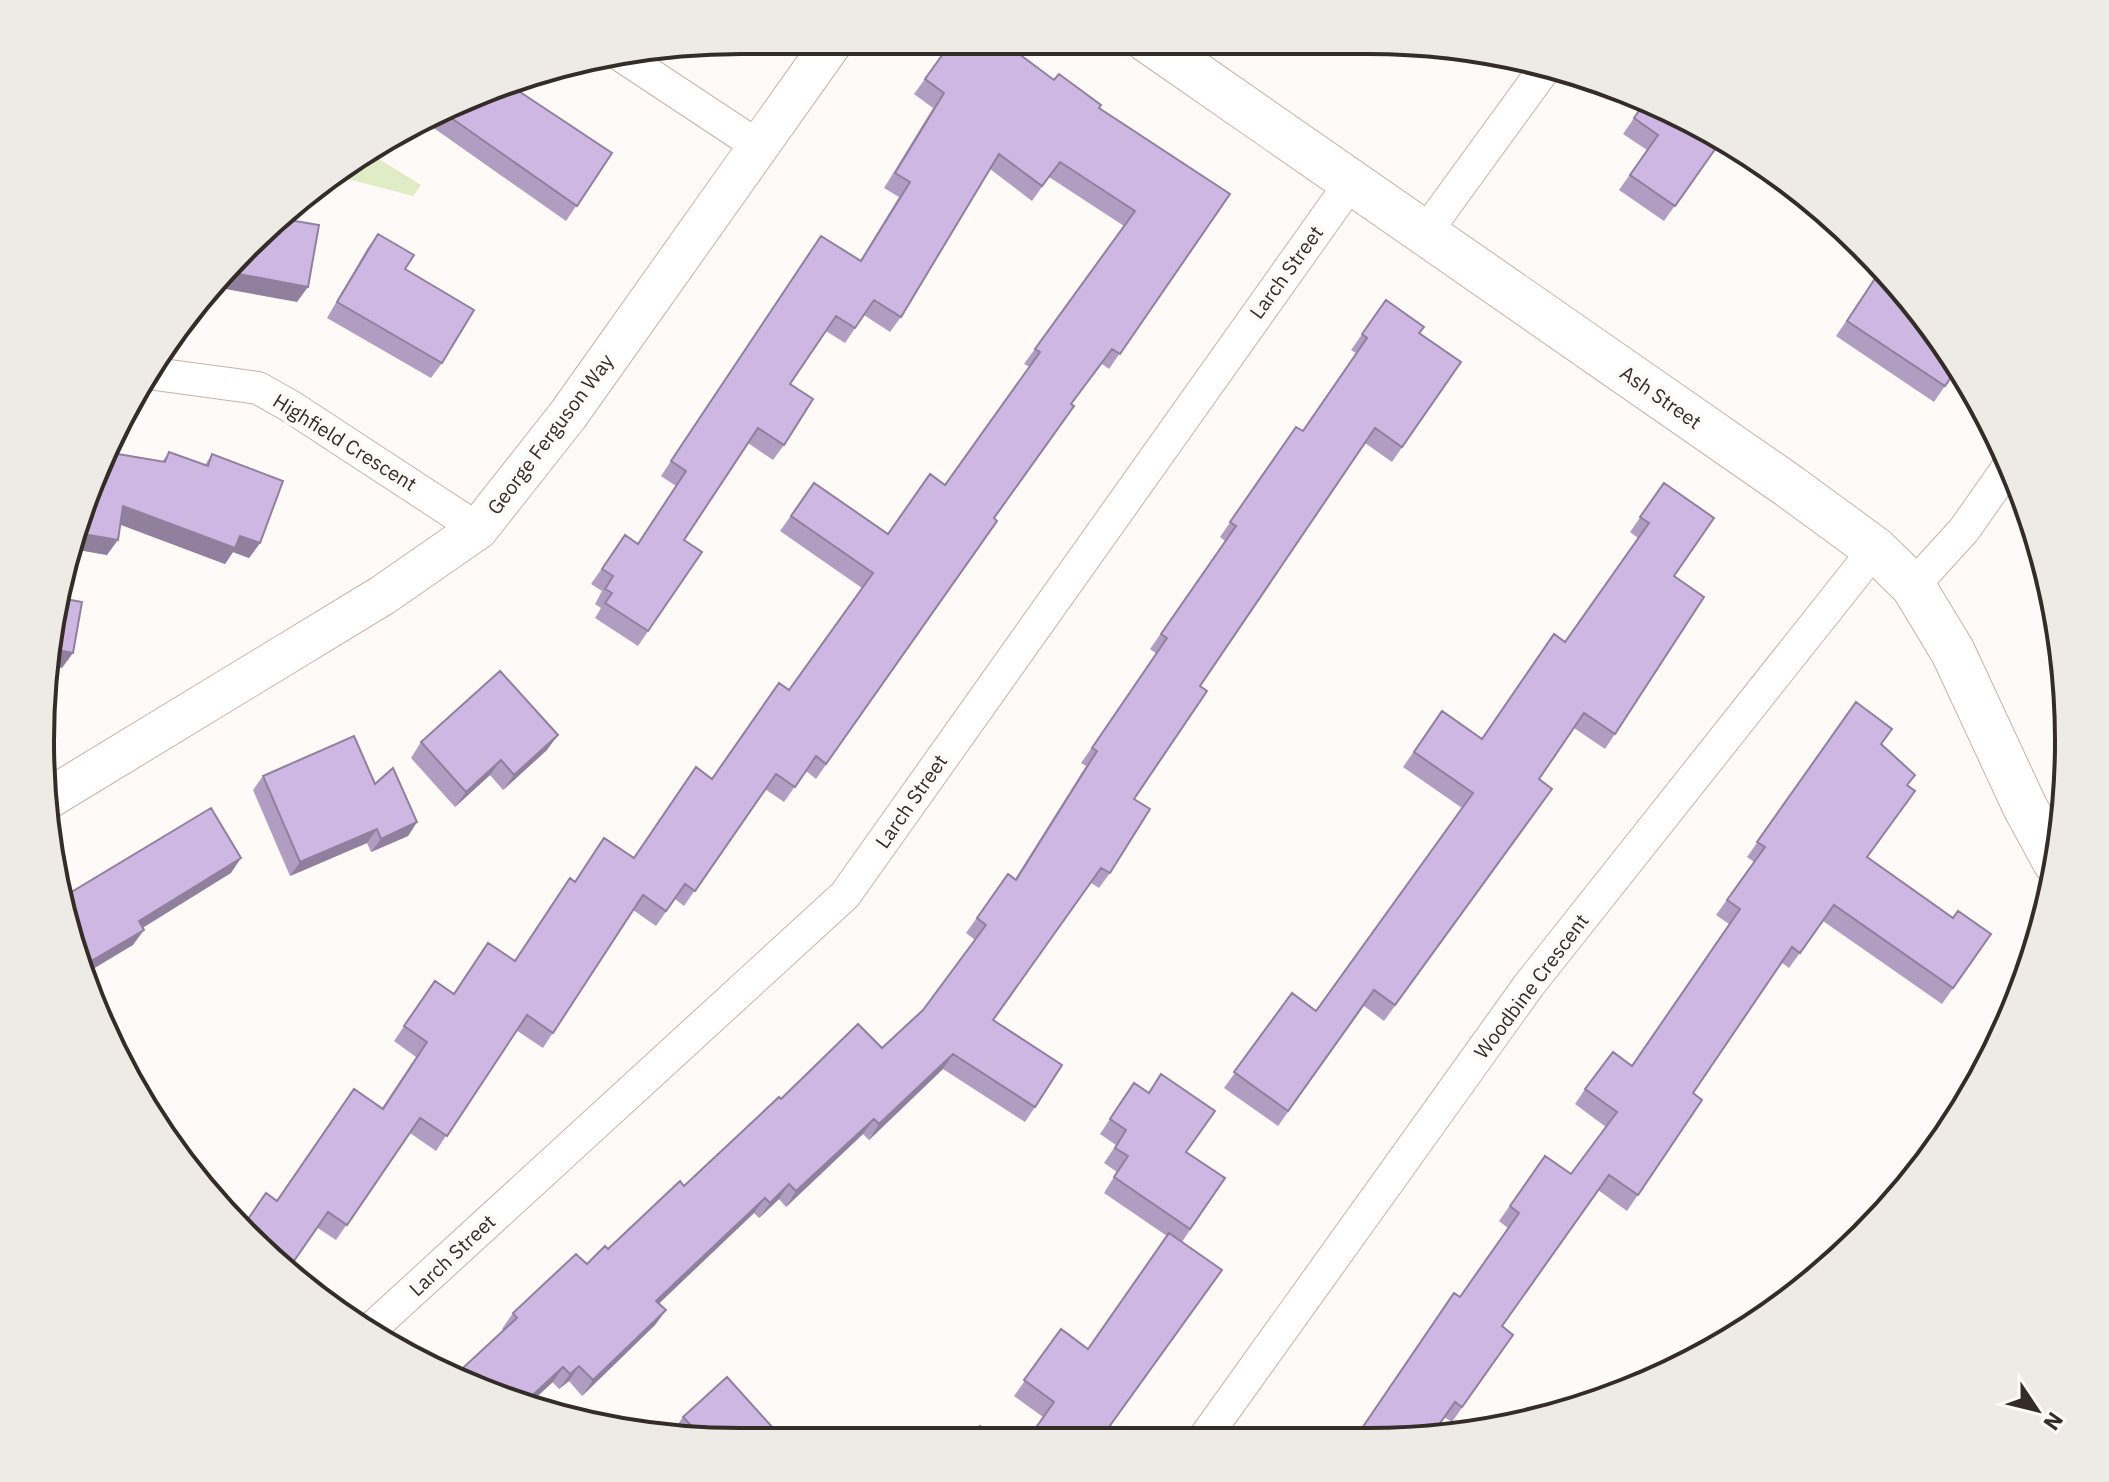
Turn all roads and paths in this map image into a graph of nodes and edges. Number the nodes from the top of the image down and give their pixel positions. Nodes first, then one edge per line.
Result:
1 (824, 54) edge
2 (1167, 54) edge
3 (632, 63) edge
4 (1540, 76) edge
5 (758, 146) junction
6 (1352, 181) junction
7 (1425, 233) junction
8 (160, 375) edge
9 (2002, 476) edge
10 (478, 529) junction
11 (1875, 549) junction
12 (1913, 586) junction
13 (56, 794) edge
14 (2047, 846) edge
15 (377, 1323) edge
16 (1211, 1428) edge

1 - 5 street, George Ferguson Way
2 - 6 main road, Ash Street
3 - 5 street
4 - 7 street
5 - 10 street, George Ferguson Way
6 - 7 main road, Ash Street
6 - 15 street, Larch Street
7 - 11 main road, Ash Street
8 - 10 street, Highfield Crescent
9 - 12 street
10 - 13 street, George Ferguson Way
11 - 12 main road, Ash Street
11 - 16 street, Woodbine Crescent
12 - 14 main road, Ash Street

